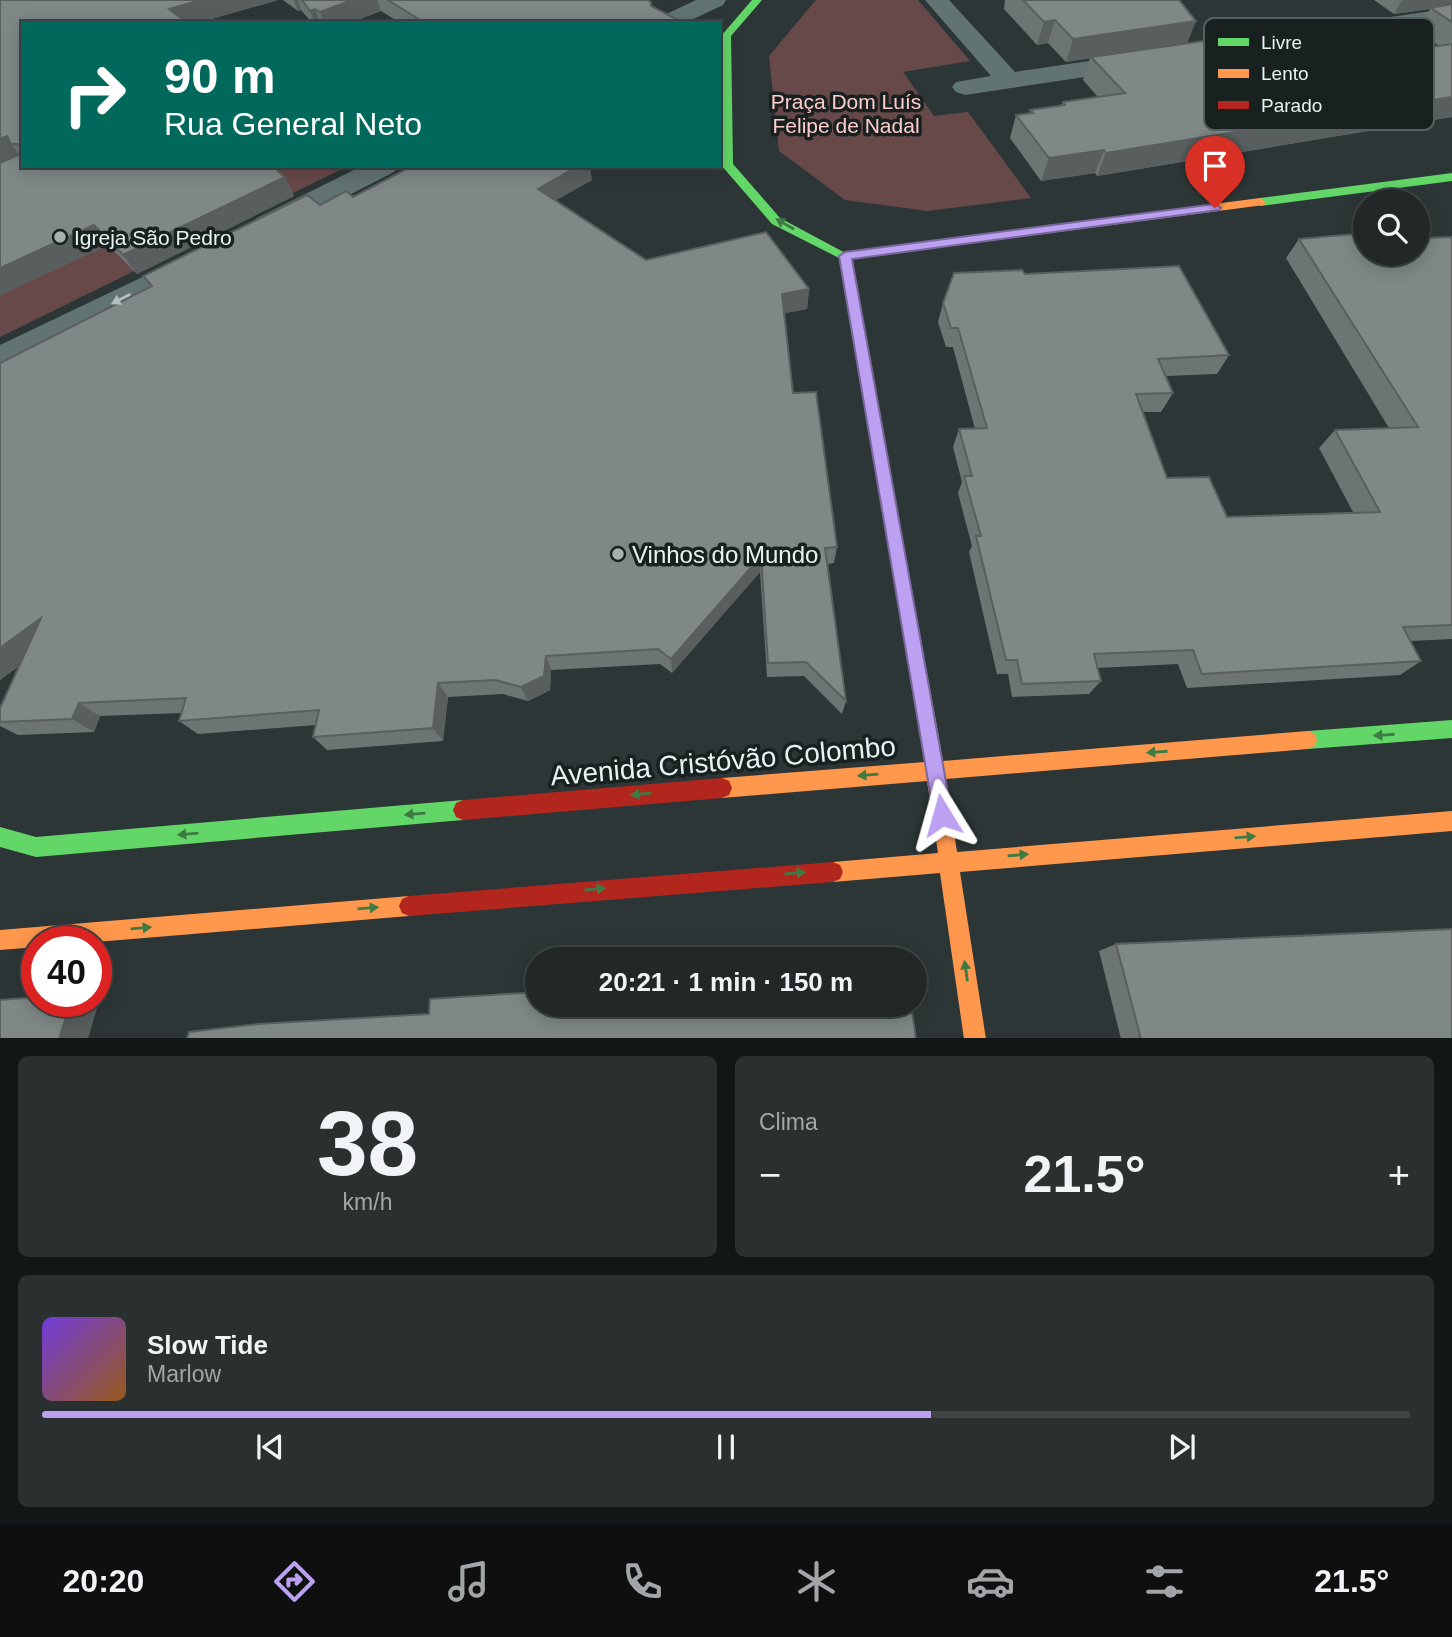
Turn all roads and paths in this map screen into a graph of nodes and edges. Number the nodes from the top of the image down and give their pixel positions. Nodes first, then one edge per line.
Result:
1 (715, 0) edge
2 (757, 0) edge
3 (936, 0) edge
4 (1452, 15) edge
5 (1432, 18) edge
6 (682, 20) edge
7 (723, 35) edge
8 (1204, 52) edge
9 (1009, 81) junction
10 (965, 87) dead end
11 (377, 168) edge
12 (1452, 177) edge
13 (845, 256) junction
14 (0, 360) edge
15 (1452, 729) edge
16 (936, 769) junction
17 (1452, 821) edge
18 (0, 837) edge
19 (950, 860) junction
20 (0, 940) edge
21 (975, 1038) edge

1 - 6 street
2 - 7 street
3 - 9 street
4 - 5 street
13 -> 7 street
8 - 9 street
9 - 10 street
11 -> 14 street
12 - 13 street
13 - 16 street
15 -> 16 street, Avenida Cristóvão Colombo
16 -> 18 street, Avenida Cristóvão Colombo
16 - 19 street
19 -> 17 street
20 -> 19 street
21 -> 19 street

